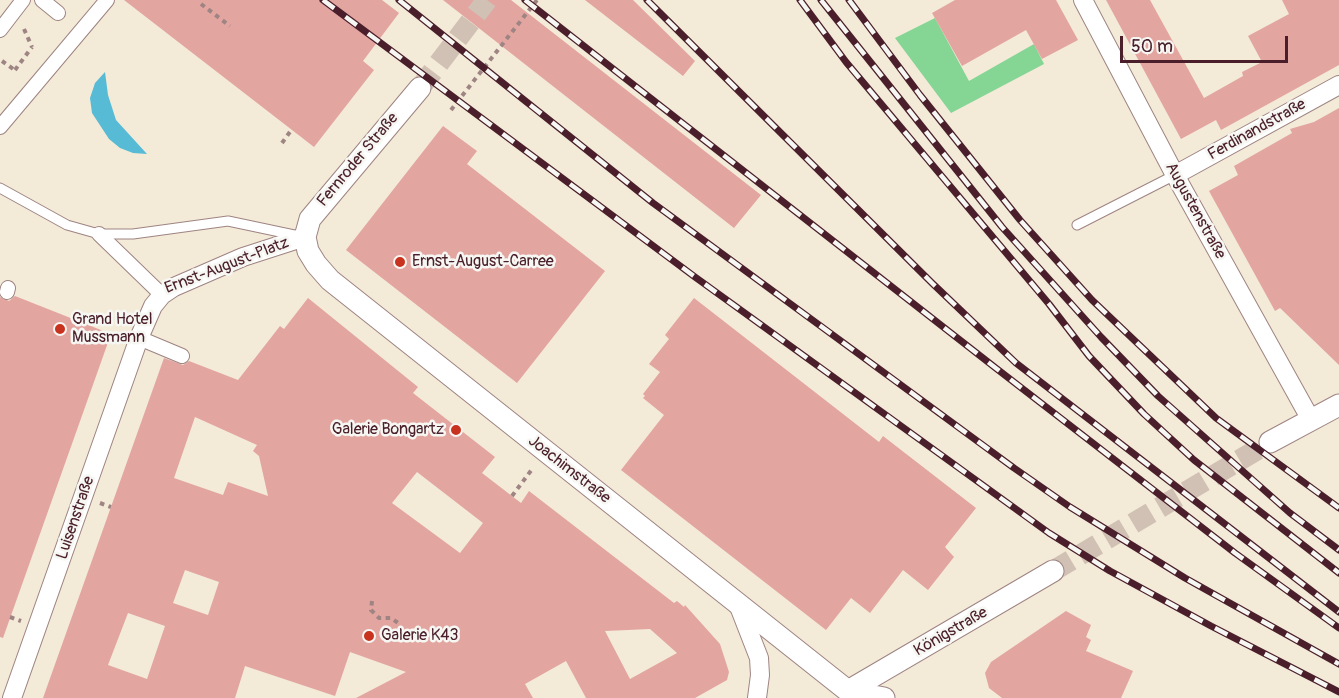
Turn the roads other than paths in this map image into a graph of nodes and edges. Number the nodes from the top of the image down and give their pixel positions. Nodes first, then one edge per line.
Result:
1 (23, 0) edge
2 (42, 0) edge
3 (107, 0) edge
4 (1083, 0) edge
5 (58, 13) dead end
6 (0, 30) edge
7 (1339, 84) edge
8 (420, 88) tunnel mouth
9 (0, 127) edge
10 (1175, 175) junction
11 (0, 188) edge
12 (1077, 225) dead end
13 (99, 234) junction
14 (305, 237) junction
15 (162, 295) junction
16 (139, 338) junction
17 (182, 356) dead end
18 (1339, 405) edge
19 (1311, 420) junction
20 (1270, 442) tunnel mouth
21 (1053, 571) tunnel mouth
22 (738, 604) junction
23 (844, 696) edge
24 (12, 698) edge
25 (757, 698) edge
26 (884, 698) edge

1 - 6 street
2 - 5 street
3 - 9 street
4 - 10 street, Augustenstraße
7 - 10 street, Ferdinandstraße
8 - 14 street, Fernroder Straße
10 - 12 lane
10 - 19 street, Augustenstraße
11 - 13 lane, Ernst-August-Platz
13 - 14 lane, Ernst-August-Platz
13 - 15 street, Ernst-August-Platz
14 - 15 street, Ernst-August-Platz
14 - 22 street, Joachimstraße
15 - 16 street, Luisenstraße
16 - 17 street
16 - 24 street, Luisenstraße
18 - 19 street
19 - 20 street
21 - 23 street, Königstraße
22 - 23 street, Joachimstraße
22 - 25 street
23 - 26 street

